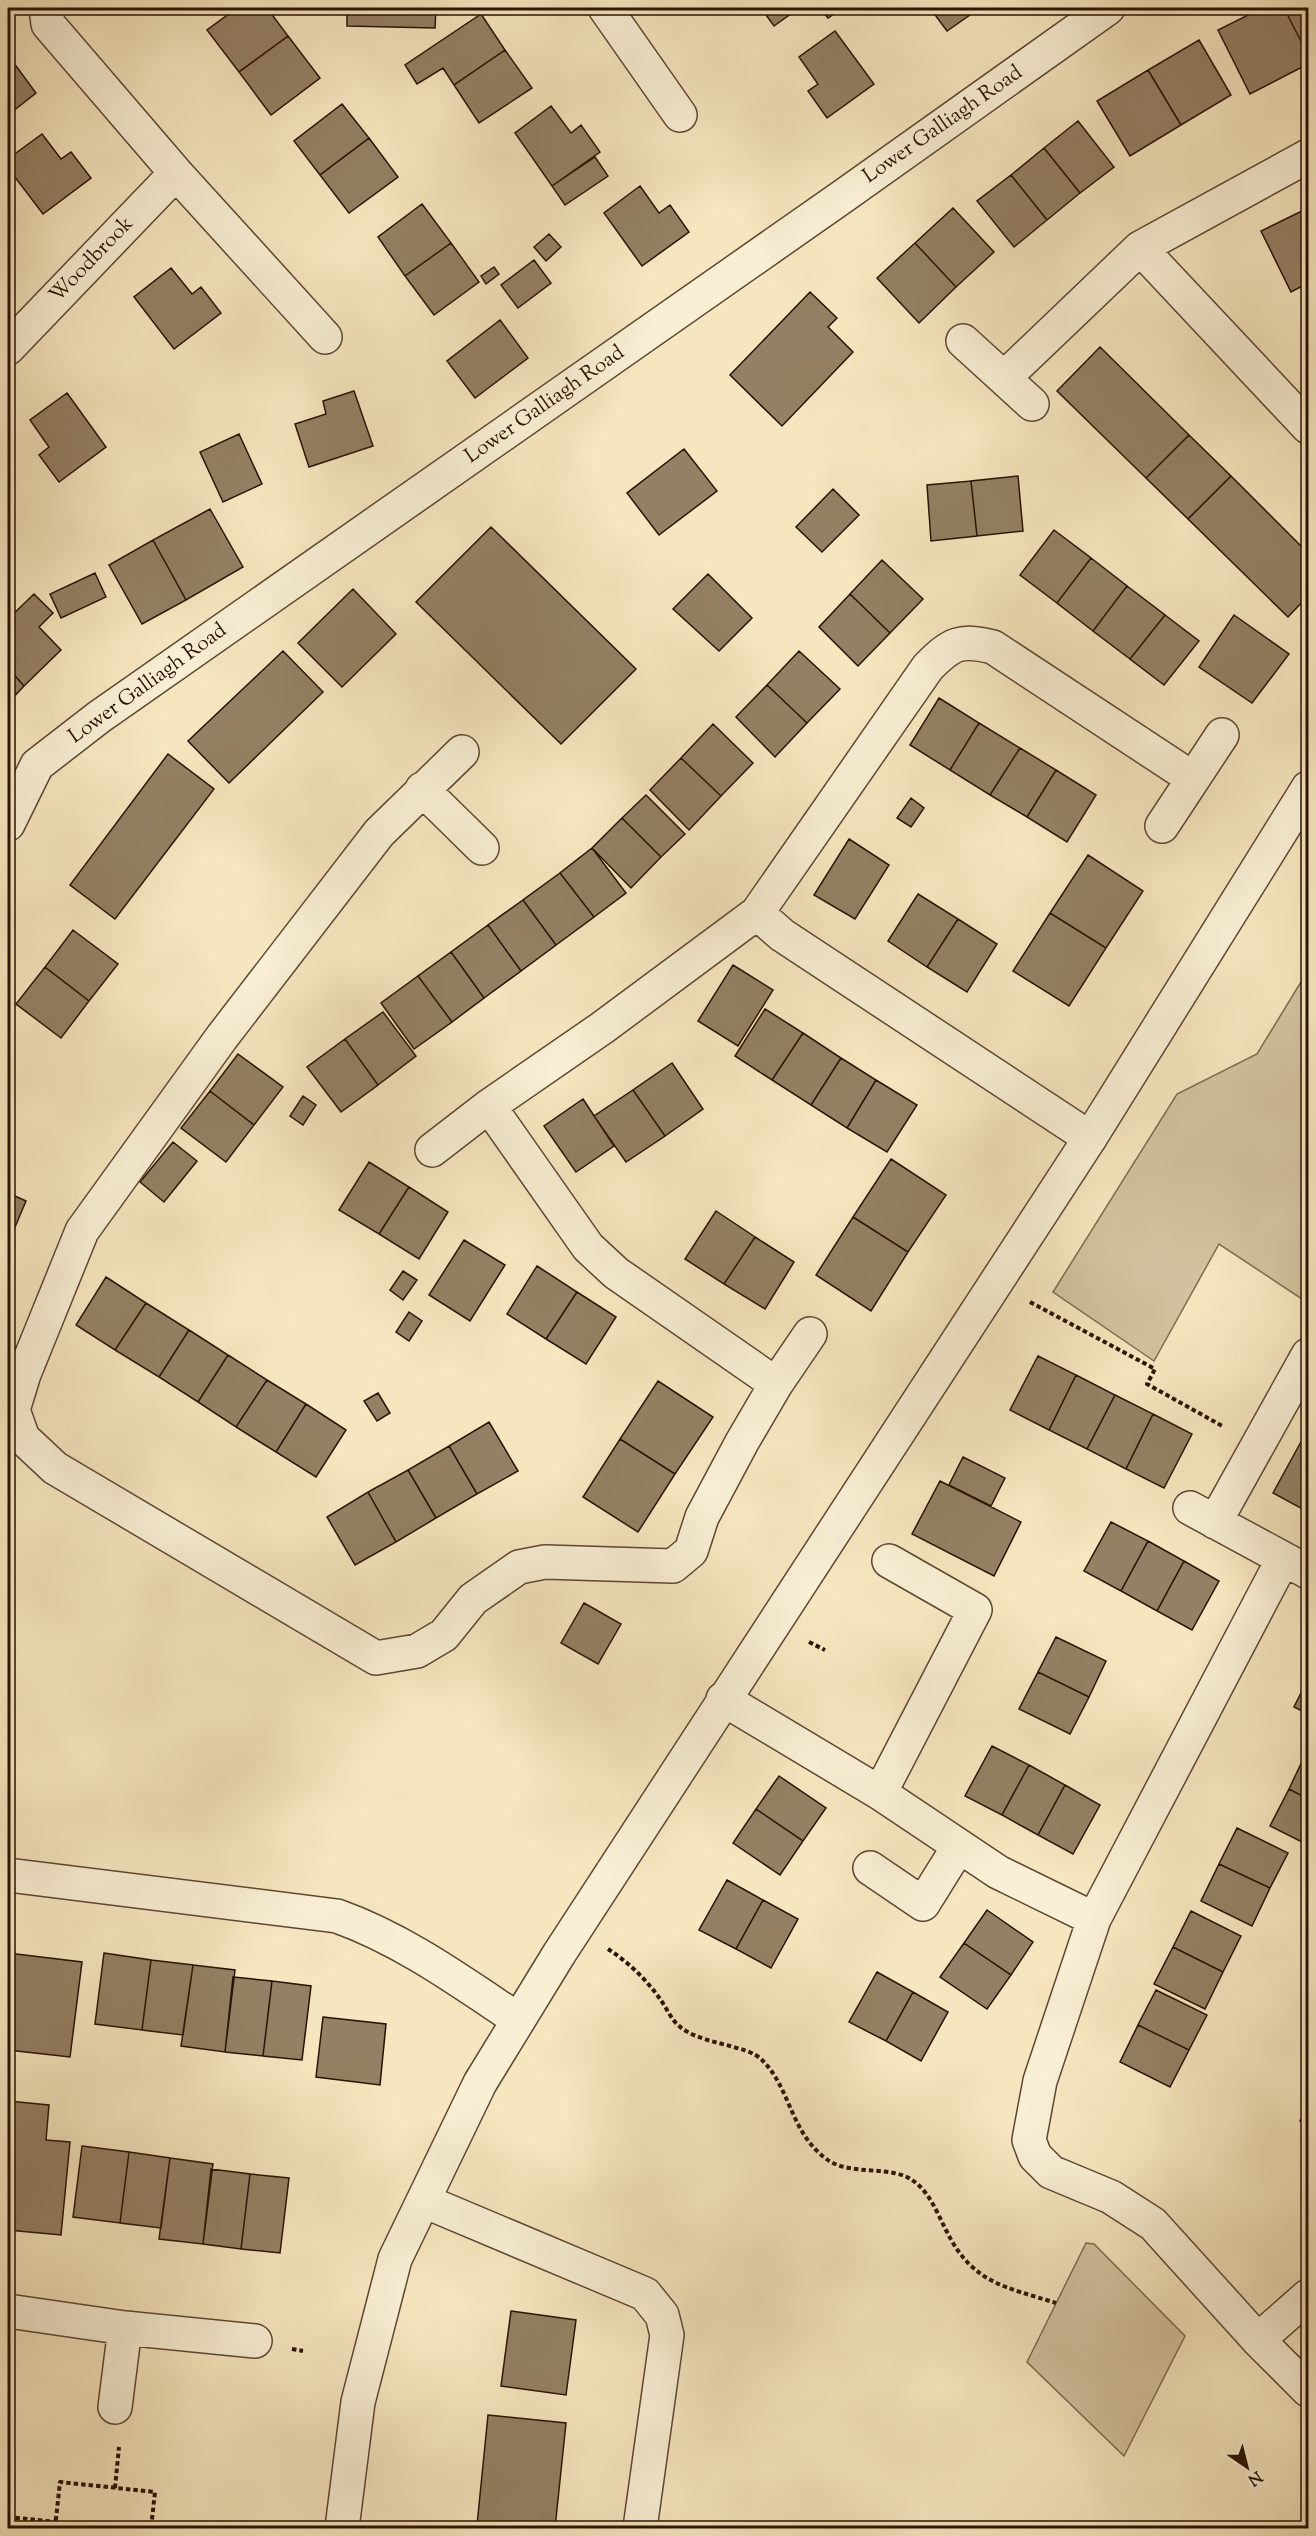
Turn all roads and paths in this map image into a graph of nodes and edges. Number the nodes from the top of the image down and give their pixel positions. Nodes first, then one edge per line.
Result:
1 (46, 8) edge
2 (605, 8) edge
3 (1108, 8) edge
4 (680, 115) dead end
5 (1308, 156) edge
6 (176, 173) junction
7 (1140, 248) junction
8 (325, 337) dead end
9 (963, 341) dead end
10 (8, 348) edge
11 (1004, 378) junction
12 (1032, 404) dead end
13 (1308, 428) edge
14 (1221, 735) dead end
15 (462, 752) dead end
16 (1192, 778) junction
17 (1308, 788) edge
18 (422, 789) junction
19 (8, 824) edge
20 (1162, 826) dead end
21 (482, 848) dead end
22 (757, 913) junction
23 (489, 1106) junction
24 (1090, 1138) junction
25 (432, 1150) dead end
26 (1029, 1302) dead end
27 (810, 1334) dead end
28 (1308, 1355) edge
29 (776, 1384) junction
30 (1257, 1446) junction
31 (889, 1561) dead end
32 (1296, 1565) edge
33 (723, 1699) junction
34 (880, 1793) junction
35 (959, 1846) junction
36 (870, 1868) dead end
37 (8, 1875) edge
38 (1094, 1919) junction
39 (575, 1928) junction
40 (517, 2019) junction
41 (424, 2201) junction
42 (1308, 2296) edge
43 (1056, 2303) dead end
44 (8, 2311) edge
45 (125, 2328) junction
46 (1258, 2340) junction
47 (255, 2341) dead end
48 (1308, 2390) edge
49 (115, 2407) dead end
50 (8, 2517) edge
51 (56, 2522) junction
52 (55, 2529) edge
53 (151, 2529) edge
54 (342, 2529) edge
55 (640, 2529) edge

1 - 6 street
2 - 4 street
3 - 19 street, Lower Galliagh Road
5 - 7 street
6 - 8 street
6 - 10 street, Woodbrook
7 - 11 street
7 - 13 street
9 - 11 street
11 - 12 street
14 - 16 street
15 - 18 street
16 - 20 street
16 - 22 street
17 - 24 street
18 - 21 street
18 - 29 street
22 - 23 street
22 - 24 street
23 - 25 street
23 - 29 street
24 - 33 street
26 - 30 path
27 - 29 street
28 - 30 street
30 - 32 street
31 - 34 street
32 - 38 street
33 - 34 street
33 - 39 street
34 - 35 street
35 - 36 street
35 - 38 street
37 - 40 street
38 - 46 street
39 - 40 street
39 - 43 path
40 - 41 street
41 - 54 street
41 - 55 street
42 - 46 street
44 - 45 street
45 - 47 street
45 - 49 street
46 - 48 street
50 - 51 path
51 - 52 path
51 - 53 path

